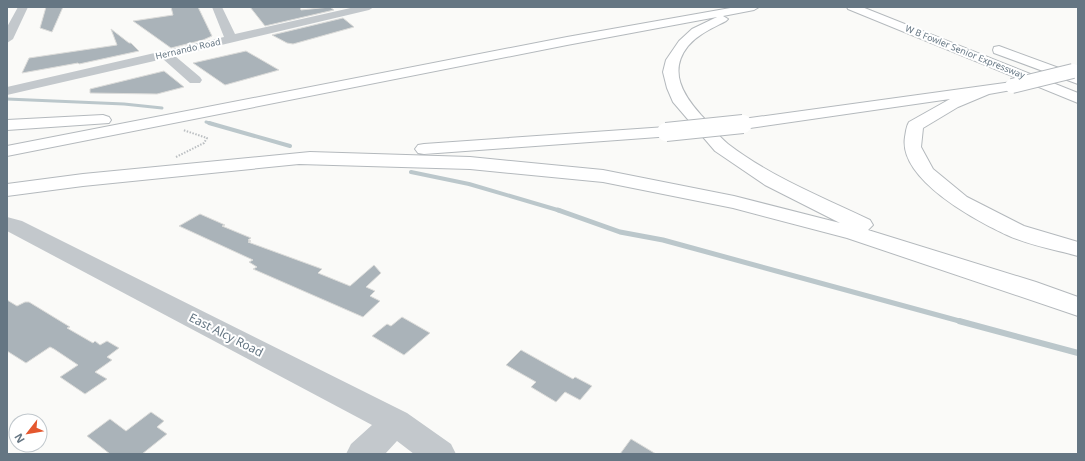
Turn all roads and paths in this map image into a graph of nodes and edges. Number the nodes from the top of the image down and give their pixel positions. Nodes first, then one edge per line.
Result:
1 (24, 7) edge
2 (217, 7) edge
3 (369, 7) edge
4 (690, 7) edge
5 (754, 7) edge
6 (768, 7) edge
7 (852, 7) edge
8 (7, 39) edge
9 (231, 39) junction
10 (567, 41) junction
11 (989, 46) dead end
12 (165, 54) junction
13 (177, 65) junction
14 (1076, 74) edge
15 (195, 80) dead end
16 (104, 82) dead end
17 (7, 91) edge
18 (983, 91) junction
19 (1078, 98) edge
20 (261, 101) junction
21 (149, 124) junction
22 (7, 125) edge
23 (7, 151) edge
24 (173, 158) dead end
25 (296, 158) junction
26 (7, 190) edge
27 (7, 224) edge
28 (1078, 249) edge
29 (1041, 293) junction
30 (1078, 307) edge
31 (396, 422) junction
32 (362, 454) edge
33 (439, 454) edge

1 - 8 street
2 - 9 street
3 - 9 street, Hernando Road
4 - 10 highway
5 - 10 highway
6 - 29 highway
7 - 19 highway, W B Fowler Senior Expressway
9 - 12 street, Hernando Road
10 - 20 highway
11 - 14 highway, W B Fowler Senior Expressway
12 - 13 street
12 - 17 street, Hernando Road
13 - 15 street
13 - 16 street
14 - 18 highway, bridge
18 - 25 highway, bridge
18 - 28 highway
20 - 21 highway
20 - 22 highway
21 - 23 highway
21 - 24 path
25 - 26 highway
25 - 29 highway
27 - 31 street, East Alcy Road
29 - 30 highway
31 - 32 street
31 - 33 street, East Alcy Road

